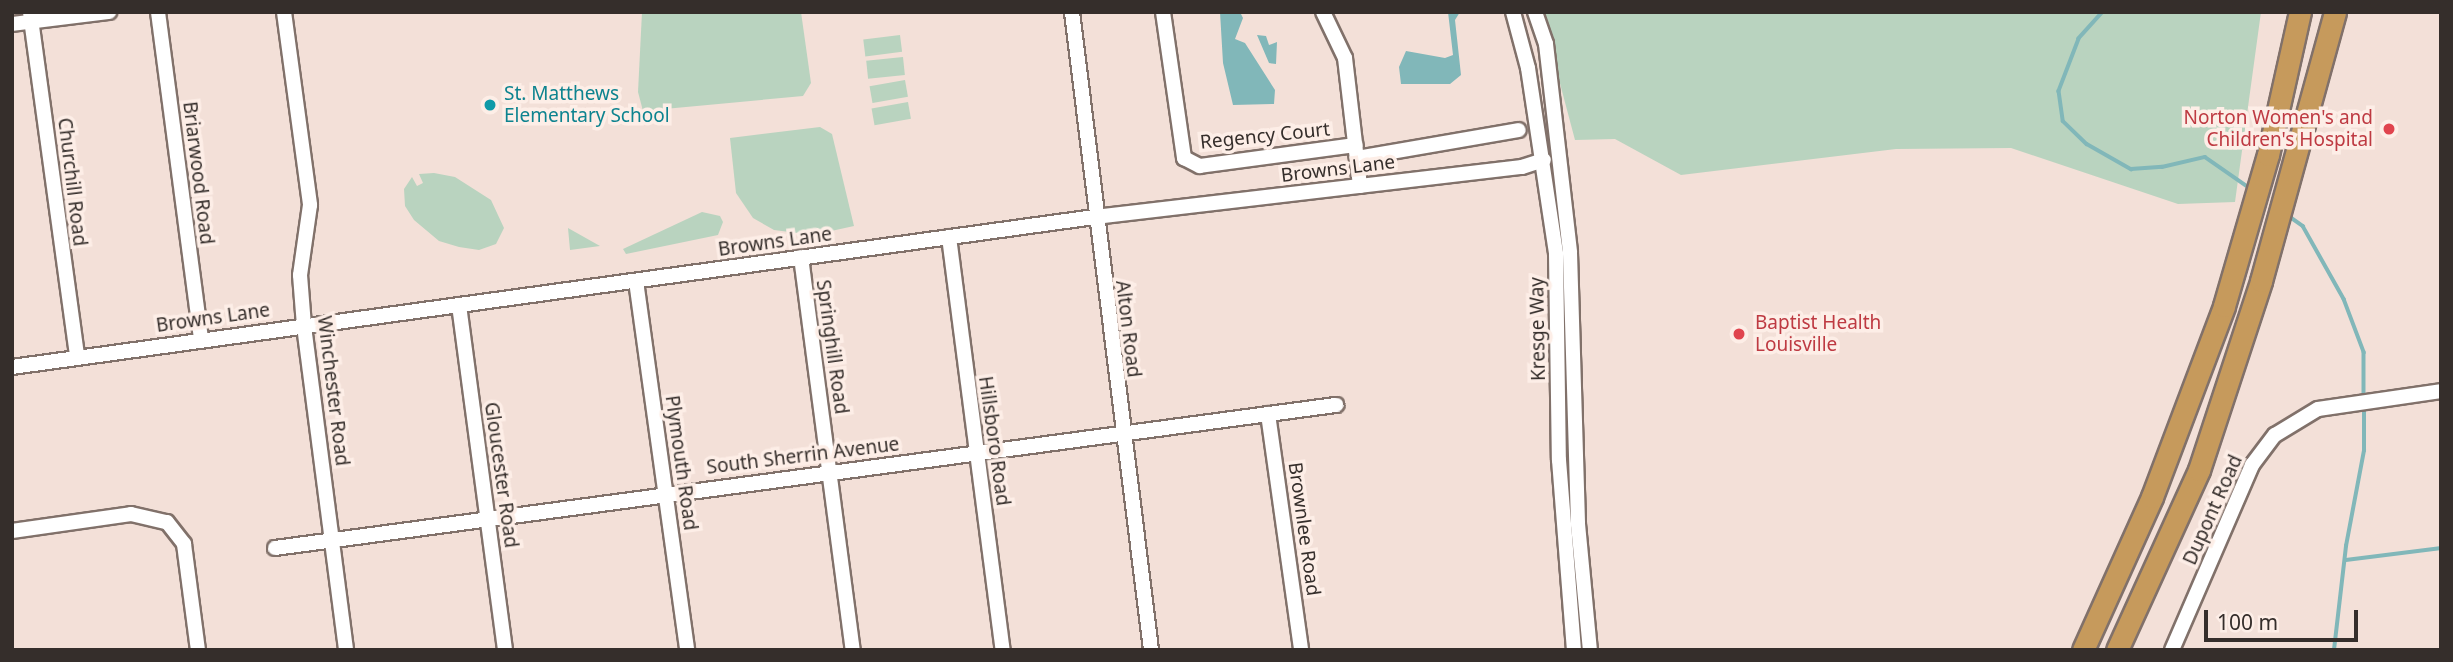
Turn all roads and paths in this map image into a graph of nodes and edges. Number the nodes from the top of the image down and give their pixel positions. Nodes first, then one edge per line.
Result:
1 (109, 12) edge
2 (158, 12) edge
3 (284, 12) edge
4 (1072, 12) edge
5 (1163, 12) edge
6 (1513, 12) edge
7 (1535, 12) edge
8 (2300, 12) edge
9 (2335, 12) edge
10 (1329, 14) edge
11 (31, 17) edge
12 (12, 24) edge
13 (1519, 130) dead end
14 (1356, 152) junction
15 (1544, 160) junction
16 (1360, 186) junction
17 (1095, 217) junction
18 (949, 237) junction
19 (801, 257) junction
20 (636, 281) junction
21 (459, 305) junction
22 (304, 326) junction
23 (201, 339) junction
24 (78, 356) junction
25 (12, 367) edge
26 (2441, 391) edge
27 (1336, 405) dead end
28 (1268, 414) junction
29 (1122, 434) junction
30 (976, 452) junction
31 (830, 471) junction
32 (666, 494) junction
33 (487, 517) junction
34 (12, 531) edge
35 (332, 537) junction
36 (275, 548) dead end
37 (198, 650) edge
38 (346, 650) edge
39 (505, 650) edge
40 (687, 650) edge
41 (853, 650) edge
42 (1003, 650) edge
43 (1151, 650) edge
44 (1301, 650) edge
45 (1574, 650) edge
46 (1590, 650) edge
47 (2083, 650) edge
48 (2117, 650) edge
49 (2172, 650) edge

1 - 11 street
2 - 23 street, Briarwood Road
3 - 22 street, Winchester Road
4 - 17 street, Alton Road
5 - 14 street, Regency Court
6 - 15 street, Kresge Way
7 - 46 street, Kresge Way
8 - 47 highway
9 - 48 highway
10 - 14 street
11 - 12 street
11 - 24 street, Churchill Road
13 - 14 street, Regency Court
14 - 16 street
15 - 16 street, Browns Lane
15 - 45 street, Kresge Way
16 - 17 street, Browns Lane
17 - 18 street, Browns Lane
17 - 29 street, Alton Road
18 - 19 street, Browns Lane
18 - 30 street, Hillsboro Road
19 - 20 street, Browns Lane
19 - 31 street, Springhill Road
20 - 21 street, Browns Lane
20 - 32 street, Plymouth Road
21 - 22 street, Browns Lane
21 - 33 street, Gloucester Road
22 - 23 street, Browns Lane
22 - 35 street, Winchester Road
23 - 24 street, Browns Lane
24 - 25 street, Browns Lane
26 - 49 street, Dupont Road
27 - 28 street, South Sherrin Avenue
28 - 29 street, South Sherrin Avenue
28 - 44 street, Brownlee Road
29 - 30 street, South Sherrin Avenue
29 - 43 street, Alton Road
30 - 31 street, South Sherrin Avenue
30 - 42 street, Hillsboro Road
31 - 32 street, South Sherrin Avenue
31 - 41 street, Springhill Road
32 - 33 street, South Sherrin Avenue
32 - 40 street, Plymouth Road
33 - 35 street, South Sherrin Avenue
33 - 39 street, Gloucester Road
34 - 37 street
35 - 36 street, South Sherrin Avenue
35 - 38 street, Winchester Road

